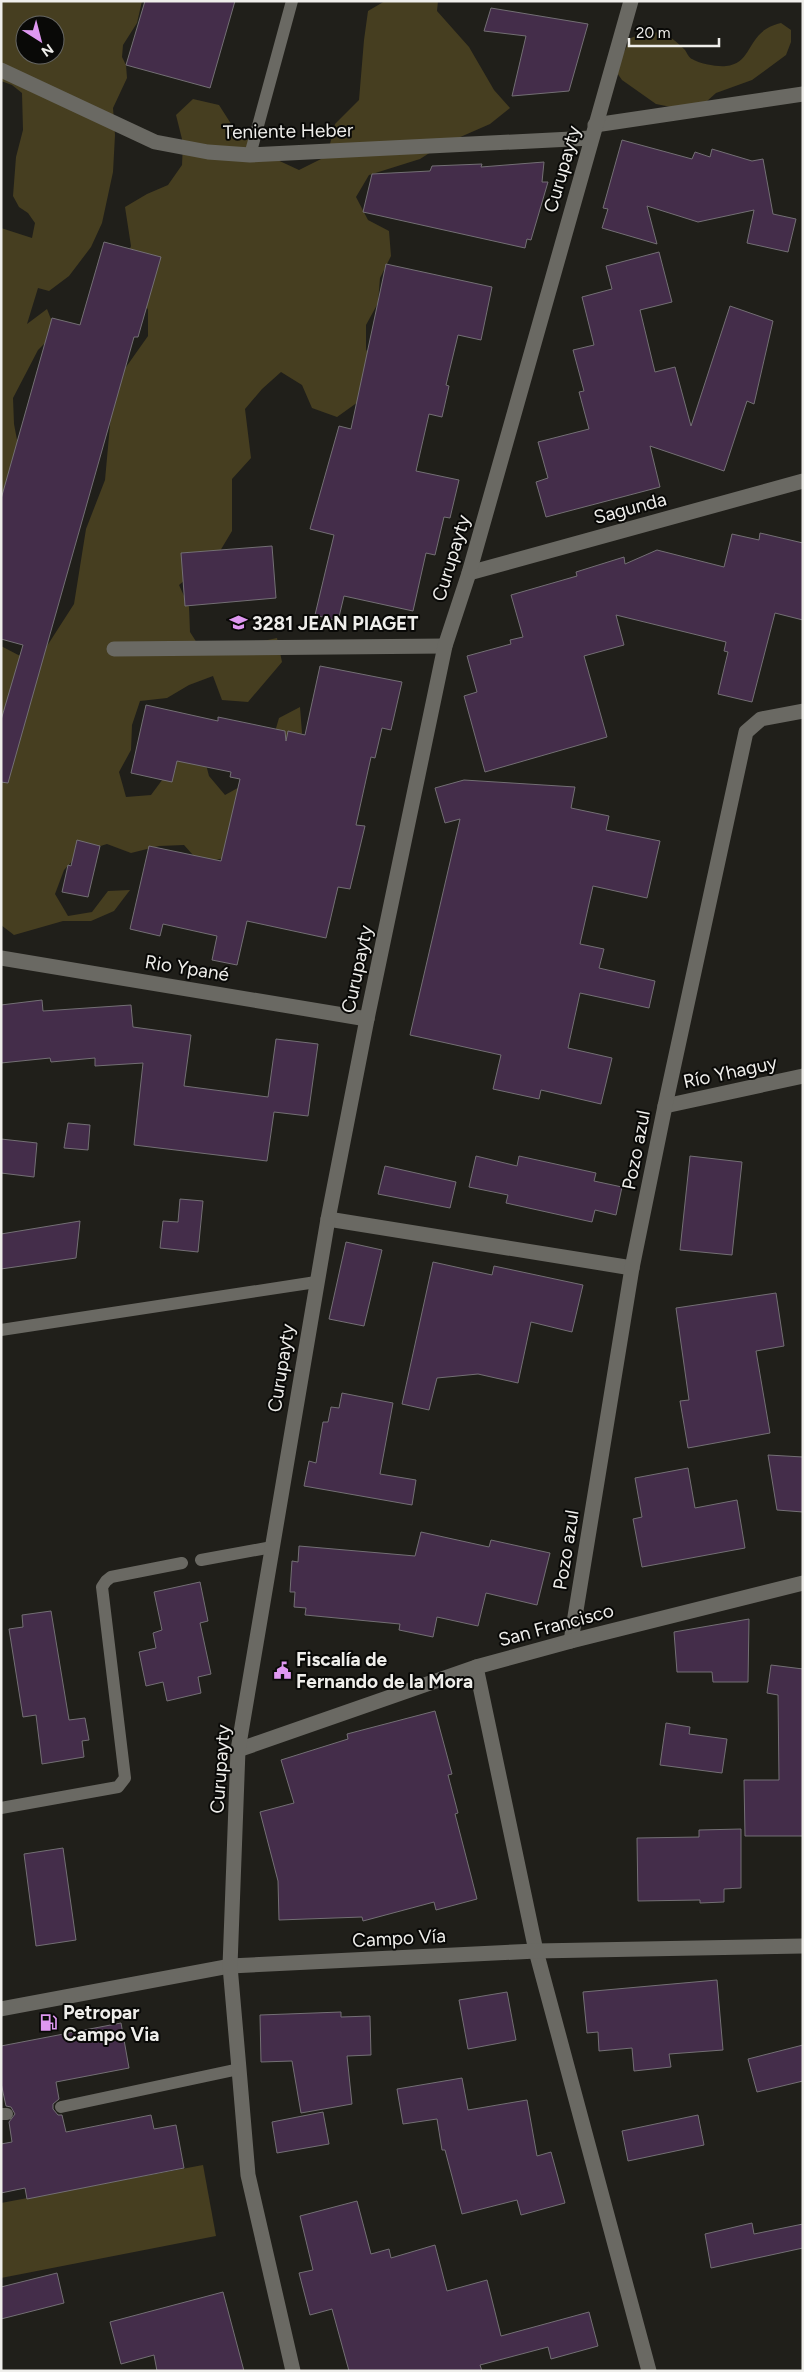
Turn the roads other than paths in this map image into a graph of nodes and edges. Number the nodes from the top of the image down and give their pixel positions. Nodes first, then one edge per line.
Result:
1 (292, 1) edge
2 (631, 1) edge
3 (1, 70) edge
4 (803, 94) edge
5 (593, 132) junction
6 (250, 155) junction
7 (803, 481) edge
8 (469, 573) junction
9 (445, 646) junction
10 (114, 649) dead end
11 (803, 710) edge
12 (1, 958) edge
13 (367, 1019) junction
14 (803, 1076) edge
15 (665, 1106) junction
16 (328, 1219) junction
17 (632, 1268) junction
18 (316, 1282) junction
19 (1, 1330) edge
20 (272, 1547) junction
21 (201, 1560) dead end
22 (182, 1563) dead end
23 (803, 1583) edge
24 (571, 1641) junction
25 (476, 1666) junction
26 (238, 1750) junction
27 (1, 1808) edge
28 (803, 1946) edge
29 (536, 1951) junction
30 (230, 1966) junction
31 (1, 2009) edge
32 (239, 2069) junction
33 (61, 2107) dead end
34 (293, 2371) edge
35 (649, 2371) edge

1 - 6 lane
2 - 5 street, Curupayty
3 - 6 street, Teniente Heber
4 - 5 street, Teniente Heber
5 - 6 street, Teniente Heber
5 - 8 street, Curupayty
7 - 8 street, Sagunda
8 - 9 street, Curupayty
9 - 10 street
9 - 13 street, Curupayty
11 - 15 street, Pozo azul
12 - 13 street, Rio Ypané
13 - 16 street, Curupayty
14 - 15 street, Río Yhaguy
15 - 17 street, Pozo azul
16 - 17 street
16 - 18 street, Curupayty
17 - 24 street, Pozo azul
18 - 19 lane
18 - 20 street, Curupayty
20 - 21 lane
20 - 26 street, Curupayty
22 - 27 lane
23 - 24 street, San Francisco
24 - 25 street, San Francisco
25 - 26 street, San Francisco
25 - 29 street
26 - 30 street, Curupayty
28 - 29 street, Campo Vía
29 - 30 street, Campo Vía
29 - 35 street
30 - 31 street, Campo Vía
30 - 32 street, Curupayty
32 - 33 lane
32 - 34 street, Curupayty

